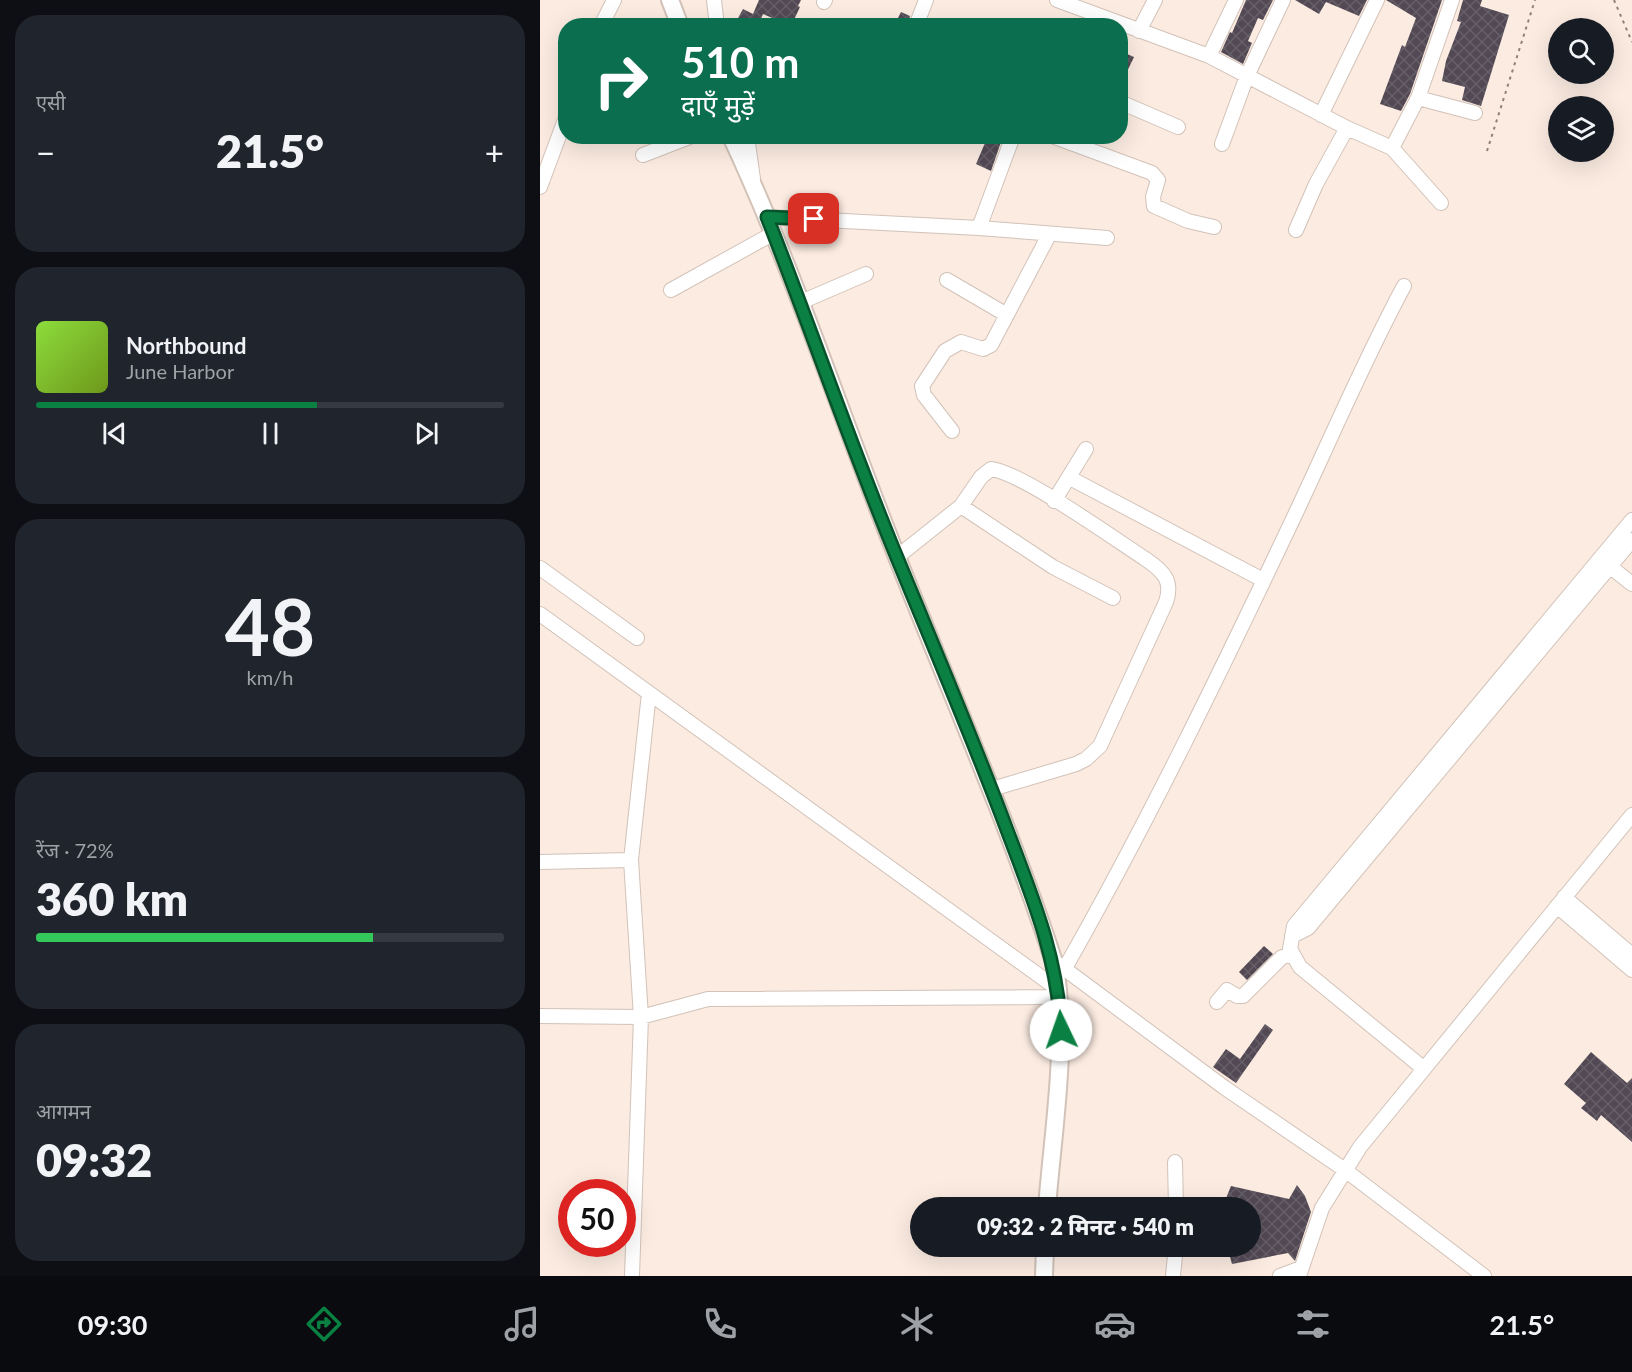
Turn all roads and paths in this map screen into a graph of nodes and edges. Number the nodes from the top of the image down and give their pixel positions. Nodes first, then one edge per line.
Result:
1 (614, 0) edge
2 (670, 0) edge
3 (714, 0) edge
4 (926, 0) edge
5 (1057, 0) edge
6 (1155, 0) edge
7 (1236, 0) edge
8 (1283, 0) edge
9 (1377, 0) edge
10 (1452, 0) edge
11 (1535, 0) edge
12 (1614, 0) edge
13 (605, 18) edge
14 (678, 18) edge
15 (716, 18) edge
16 (919, 18) edge
17 (1105, 18) edge
18 (1128, 27) edge
19 (1139, 31) junction
20 (1632, 42) edge
21 (1209, 56) junction
22 (1247, 76) junction
23 (1418, 98) junction
24 (1128, 105) edge
25 (1475, 113) dead end
26 (1321, 115) junction
27 (1178, 127) dead end
28 (1347, 128) junction
29 (558, 139) edge
30 (671, 144) edge
31 (735, 144) edge
32 (748, 144) edge
33 (1010, 144) edge
34 (1075, 144) edge
35 (1222, 144) dead end
36 (1392, 148) junction
37 (1487, 151) dead end
38 (643, 155) dead end
39 (754, 186) junction
40 (540, 188) edge
41 (1441, 203) dead end
42 (767, 217) junction
43 (1214, 227) dead end
44 (979, 228) junction
45 (1296, 230) dead end
46 (774, 233) junction
47 (1049, 235) junction
48 (1107, 238) dead end
49 (866, 274) dead end
50 (947, 280) dead end
51 (1404, 286) dead end
52 (671, 290) dead end
53 (801, 302) junction
54 (1007, 315) junction
55 (952, 431) dead end
56 (1086, 449) dead end
57 (1070, 478) junction
58 (1054, 501) junction
59 (961, 506) junction
60 (1632, 520) edge
61 (1632, 540) edge
62 (897, 557) junction
63 (1605, 562) junction
64 (540, 568) edge
65 (1263, 580) junction
66 (1632, 584) edge
67 (1113, 598) dead end
68 (540, 614) edge
69 (637, 638) dead end
70 (650, 693) junction
71 (992, 789) junction
72 (1632, 815) edge
73 (631, 860) junction
74 (540, 862) edge
75 (1561, 901) junction
76 (1292, 955) junction
77 (1632, 955) edge
78 (1059, 965) junction
79 (1632, 970) edge
80 (1059, 993) junction
81 (1217, 1002) dead end
82 (540, 1017) edge
83 (641, 1017) junction
84 (1423, 1068) junction
85 (1175, 1162) dead end
86 (1345, 1170) junction
87 (1048, 1197) edge
88 (1176, 1197) edge
89 (1045, 1257) edge
90 (1175, 1257) edge
91 (1300, 1272) edge
92 (632, 1276) edge
93 (1044, 1276) edge
94 (1173, 1276) edge
95 (1280, 1276) edge
96 (1484, 1276) edge

1 - 13 street
2 - 14 main road
3 - 15 street
4 - 16 street
5 - 17 street
6 - 19 street
7 - 21 street
8 - 22 street
9 - 26 street
10 - 23 street
11 - 37 path
12 - 20 path
18 - 19 street
19 - 21 street
21 - 22 street
22 - 26 street
22 - 35 street
23 - 25 street
23 - 36 street
24 - 27 street
26 - 28 street
28 - 36 street
28 - 45 street
29 - 40 street
30 - 38 street
31 - 39 main road
32 - 39 street
33 - 44 street
34 - 43 street
36 - 41 street
39 - 42 main road
42 - 44 street
42 - 46 main road
44 - 47 street
46 - 52 street
46 - 53 main road
47 - 48 street
47 - 54 street
49 - 53 street
50 - 54 street
51 - 65 street
53 - 62 main road
54 - 55 street
56 - 57 street
57 - 58 street
57 - 65 street
58 - 59 street
58 - 71 street
59 - 62 street
59 - 67 street
60 - 63 street
61 - 63 street
62 - 71 main road
63 - 66 street
63 - 76 street
64 - 69 street
65 - 78 street
68 - 70 street
70 - 73 street
70 - 80 street
71 - 78 main road
72 - 75 street
73 - 74 street
73 - 83 street
75 - 77 street
75 - 79 street
75 - 84 street
76 - 81 street
76 - 84 street
78 - 80 main road
78 - 86 street
80 - 83 street
80 - 87 main road
82 - 83 street
83 - 92 street
84 - 86 street
85 - 88 street
86 - 91 street
86 - 96 street
89 - 93 main road
90 - 94 street
91 - 95 street

